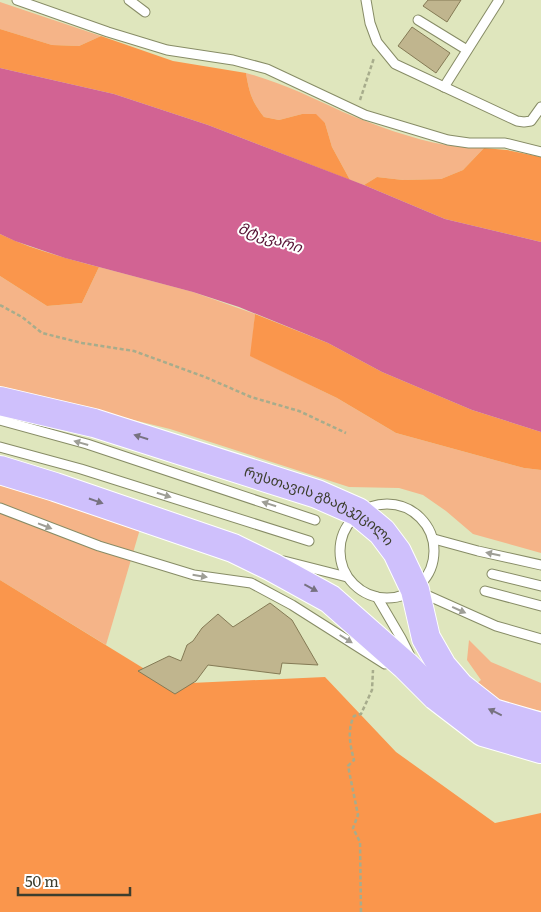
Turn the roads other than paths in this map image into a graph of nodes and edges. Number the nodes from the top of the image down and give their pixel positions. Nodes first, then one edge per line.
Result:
1 (17, 0) edge
2 (129, 0) edge
3 (366, 0) edge
4 (499, 0) edge
5 (145, 12) dead end
6 (418, 20) dead end
7 (467, 50) junction
8 (444, 87) junction
9 (541, 107) edge
10 (541, 152) edge
11 (0, 401) edge
12 (0, 420) edge
13 (0, 447) edge
14 (0, 470) edge
15 (0, 508) edge
16 (358, 512) junction
17 (315, 520) dead end
18 (434, 538) junction
19 (309, 541) dead end
20 (233, 548) junction
21 (541, 565) edge
22 (492, 574) dead end
23 (348, 577) junction
24 (541, 586) edge
25 (415, 590) junction
26 (485, 591) dead end
27 (377, 597) junction
28 (541, 606) edge
29 (541, 639) edge
30 (428, 688) junction
31 (541, 727) edge
32 (541, 748) edge

1 - 10 lane
2 - 5 lane
3 - 8 lane
4 - 7 lane
6 - 7 lane
7 - 8 lane
8 - 9 lane
16 -> 11 highway, რუსთავის გზატკეცილი
17 -> 12 lane
13 -> 19 lane
14 -> 20 highway
15 -> 30 lane
16 - 18 lane
16 - 23 lane
16 - 25 highway, რუსთავის გზატკეცილი
21 -> 18 lane
18 - 25 lane
20 - 23 lane
20 -> 30 highway
22 - 24 lane
23 - 27 lane
25 - 27 lane
25 -> 29 lane
31 -> 25 highway, რუსთავის გზატკეცილი
26 - 28 lane
27 - 30 lane
30 - 32 highway

